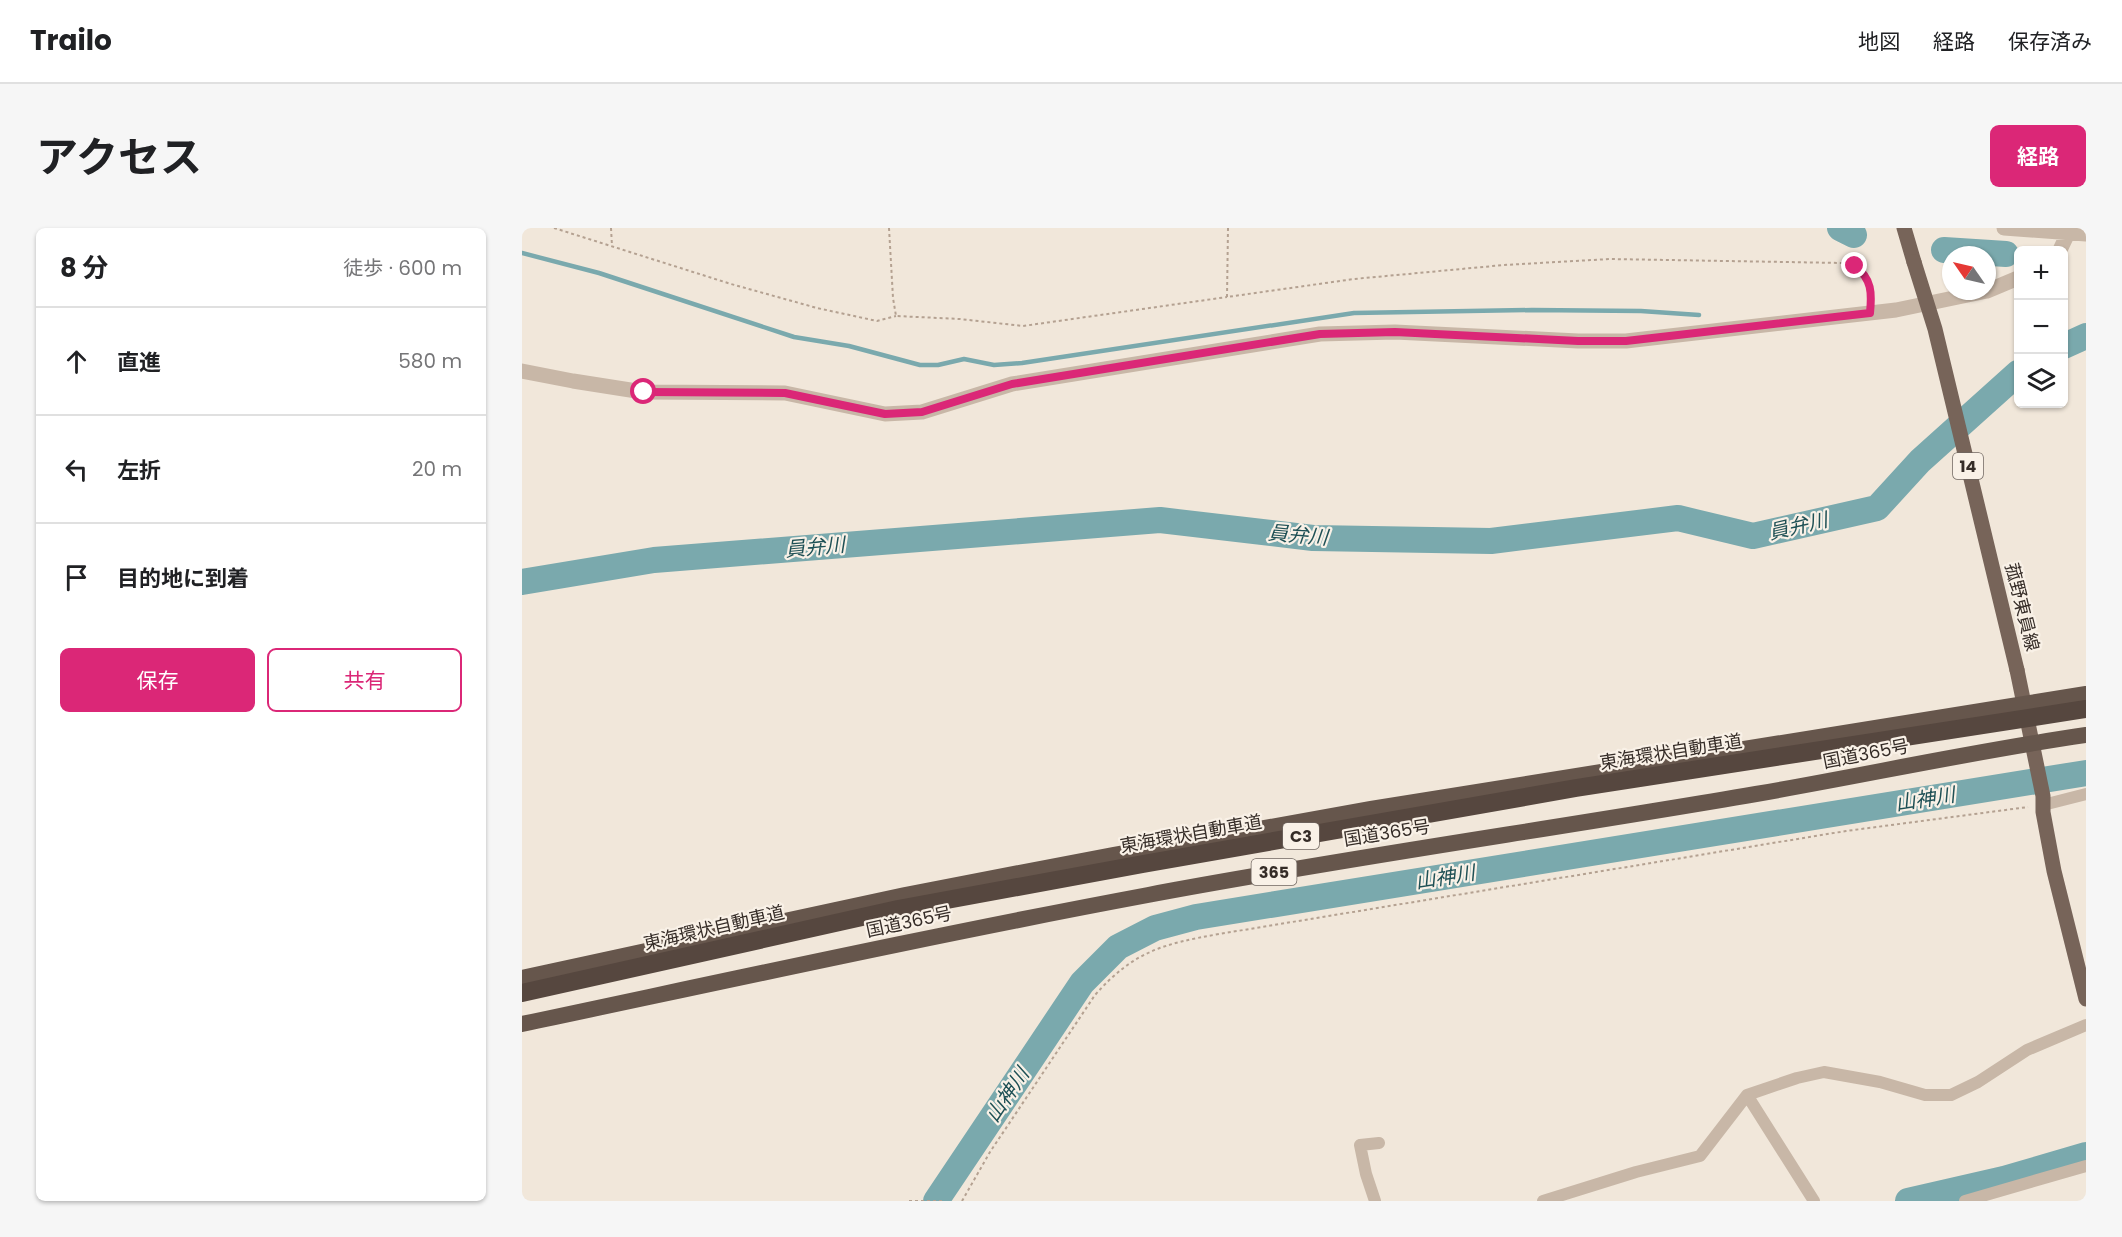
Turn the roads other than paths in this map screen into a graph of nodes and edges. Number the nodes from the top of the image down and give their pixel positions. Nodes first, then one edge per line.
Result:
1 (1904, 228) edge
2 (2004, 228) edge
3 (2068, 233) junction
4 (2086, 234) edge
5 (2062, 246) edge
6 (2014, 280) edge
7 (1996, 287) edge
8 (1944, 300) edge
9 (522, 371) edge
10 (2086, 694) edge
11 (2025, 703) junction
12 (2086, 709) edge
13 (2086, 735) edge
14 (2032, 751) junction
15 (2086, 794) edge
16 (2043, 801) junction
17 (522, 978) edge
18 (522, 993) edge
19 (2086, 999) edge
20 (522, 1024) edge
21 (2086, 1025) edge
22 (1747, 1095) junction
23 (1379, 1143) dead end
24 (2086, 1166) edge
25 (1375, 1201) edge
26 (1543, 1201) edge
27 (1814, 1201) edge
28 (1965, 1201) edge

1 - 11 main road, 菰野東員線 / 14, bridge
2 - 3 street
3 - 4 street
3 - 5 street
6 - 7 street
8 - 9 street
10 - 11 highway, 国道365号
11 - 14 main road, 菰野東員線 / 14
11 - 17 highway, 国道365号
12 - 18 highway, 東海環状自動車道 / C3, bridge
13 - 14 highway, 国道365号 / 365
14 - 16 main road, 菰野東員線 / 14
14 - 20 highway, 国道365号 / 365
15 - 16 street
16 - 19 main road, 菰野東員線 / 14
21 - 22 street
22 - 26 street
22 - 27 street
23 - 25 street
24 - 28 street

